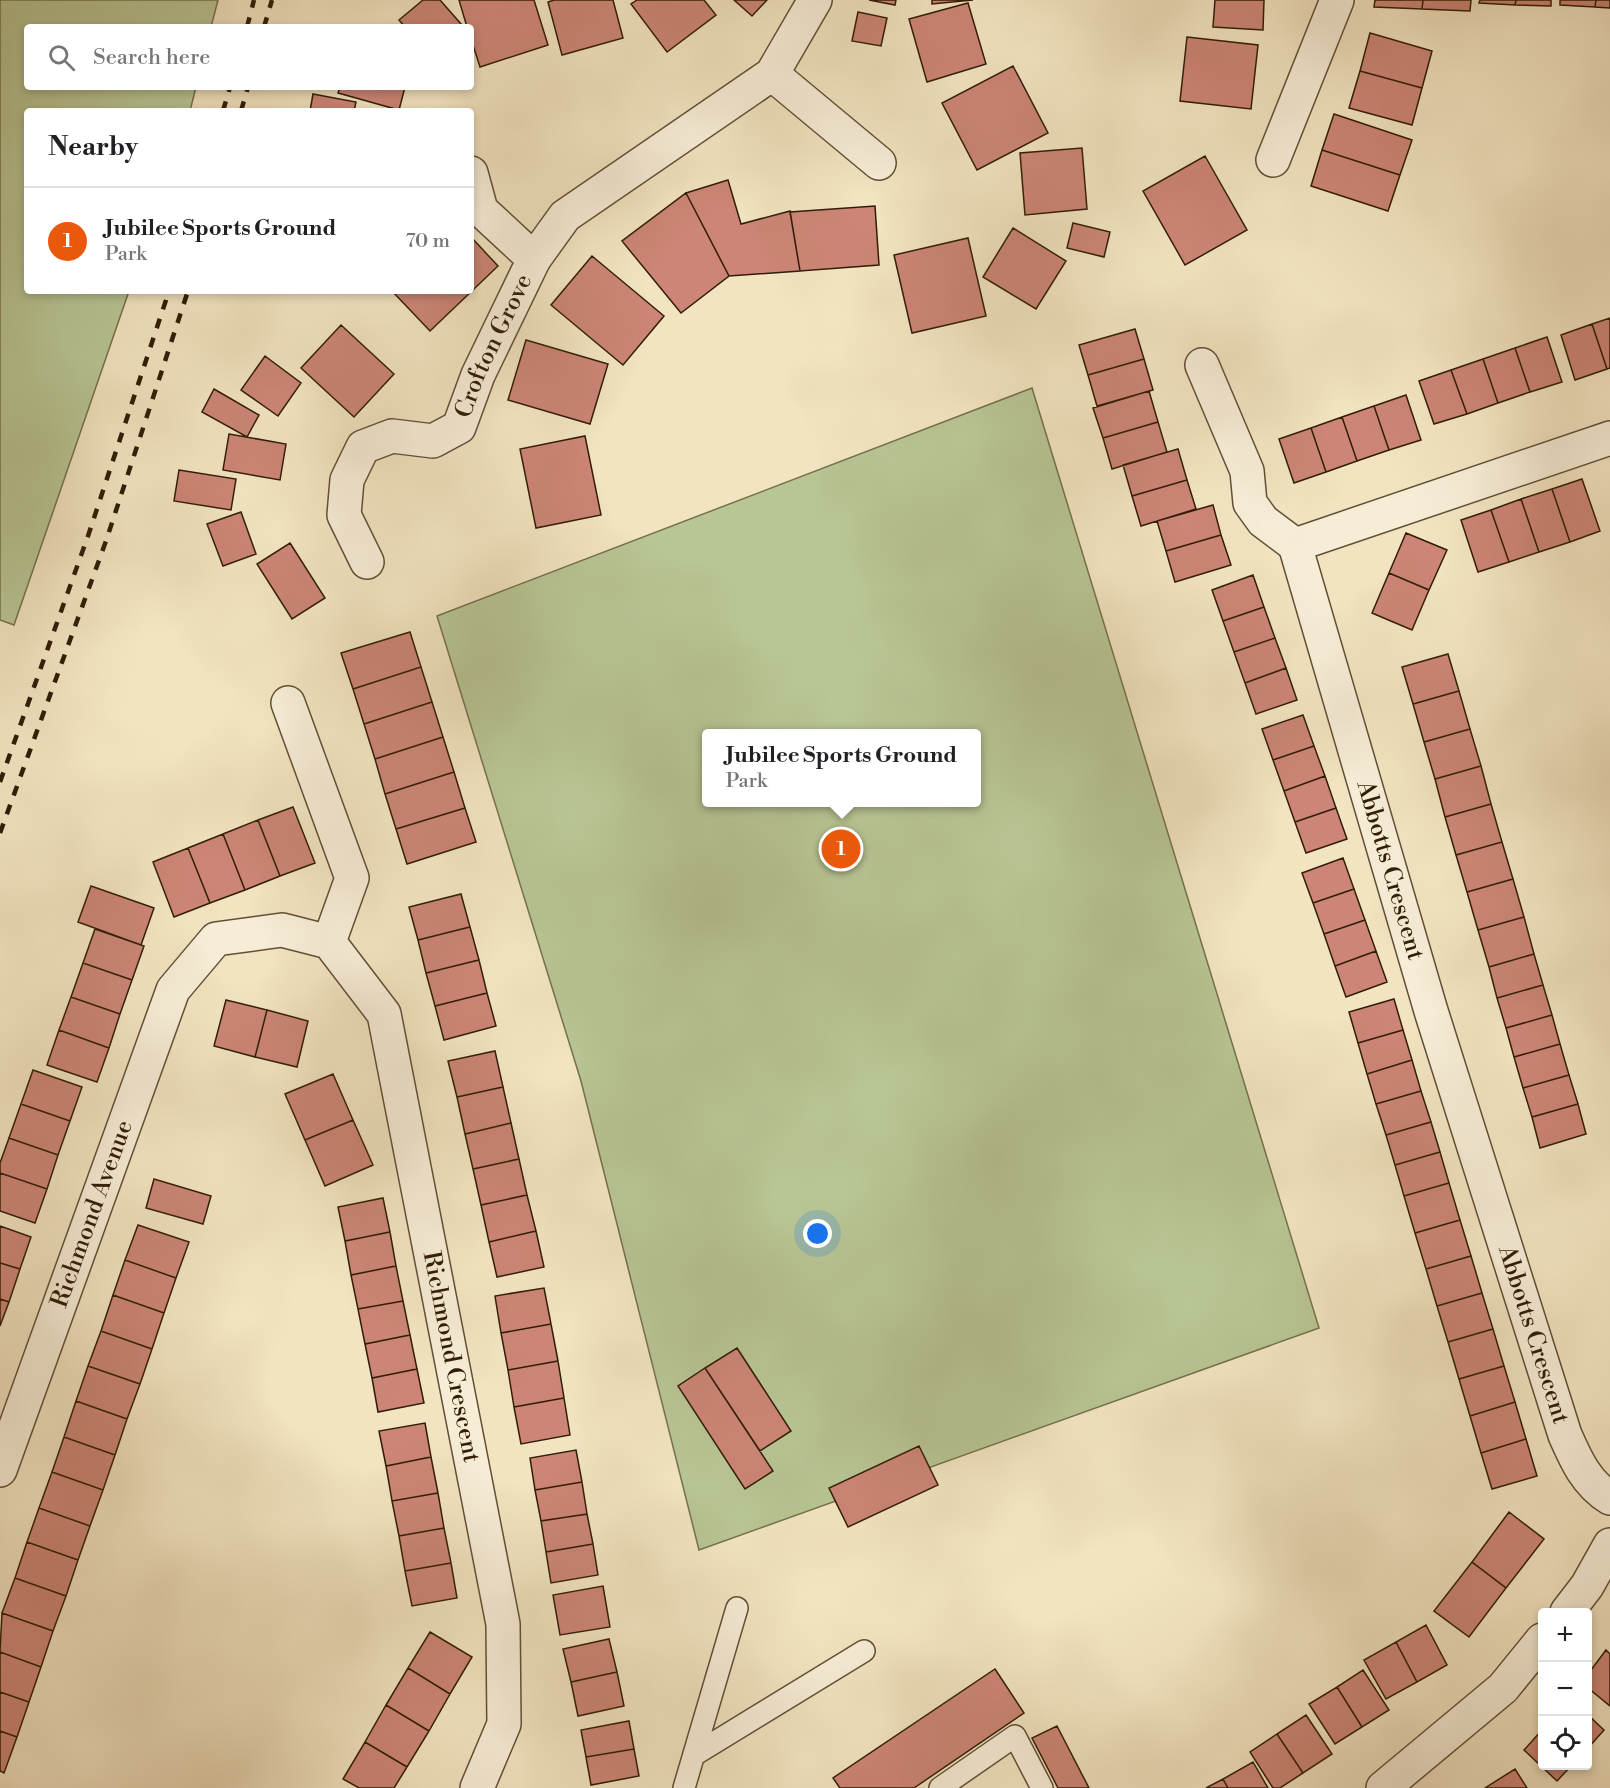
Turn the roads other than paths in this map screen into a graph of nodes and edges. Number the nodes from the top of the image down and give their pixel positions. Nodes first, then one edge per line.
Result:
1 (815, 0) edge
2 (1337, 0) edge
3 (772, 74) junction
4 (1273, 160) dead end
5 (879, 163) dead end
6 (474, 184) edge
7 (534, 259) junction
8 (1202, 365) dead end
9 (1610, 438) edge
10 (1295, 545) junction
11 (367, 562) dead end
12 (288, 703) dead end
13 (329, 942) junction
14 (0, 1470) edge
15 (1610, 1498) edge
16 (1610, 1545) edge
17 (737, 1608) dead end
18 (1570, 1608) edge
19 (1538, 1645) edge
20 (864, 1651) dead end
21 (694, 1755) junction
22 (477, 1788) edge
23 (684, 1788) edge
24 (940, 1788) edge
25 (1042, 1788) edge
26 (1383, 1788) edge

1 - 3 street, Crofton Grove
2 - 4 street
3 - 5 street
3 - 7 street, Crofton Grove
6 - 7 street, Crofton Grove
7 - 11 street, Crofton Grove
8 - 10 street
9 - 10 street
10 - 15 street, Abbotts Crescent
12 - 13 street
13 - 14 street, Richmond Avenue
13 - 22 street, Richmond Crescent
16 - 18 street
17 - 21 lane
19 - 26 street
20 - 21 lane
21 - 23 lane
24 - 25 lane

